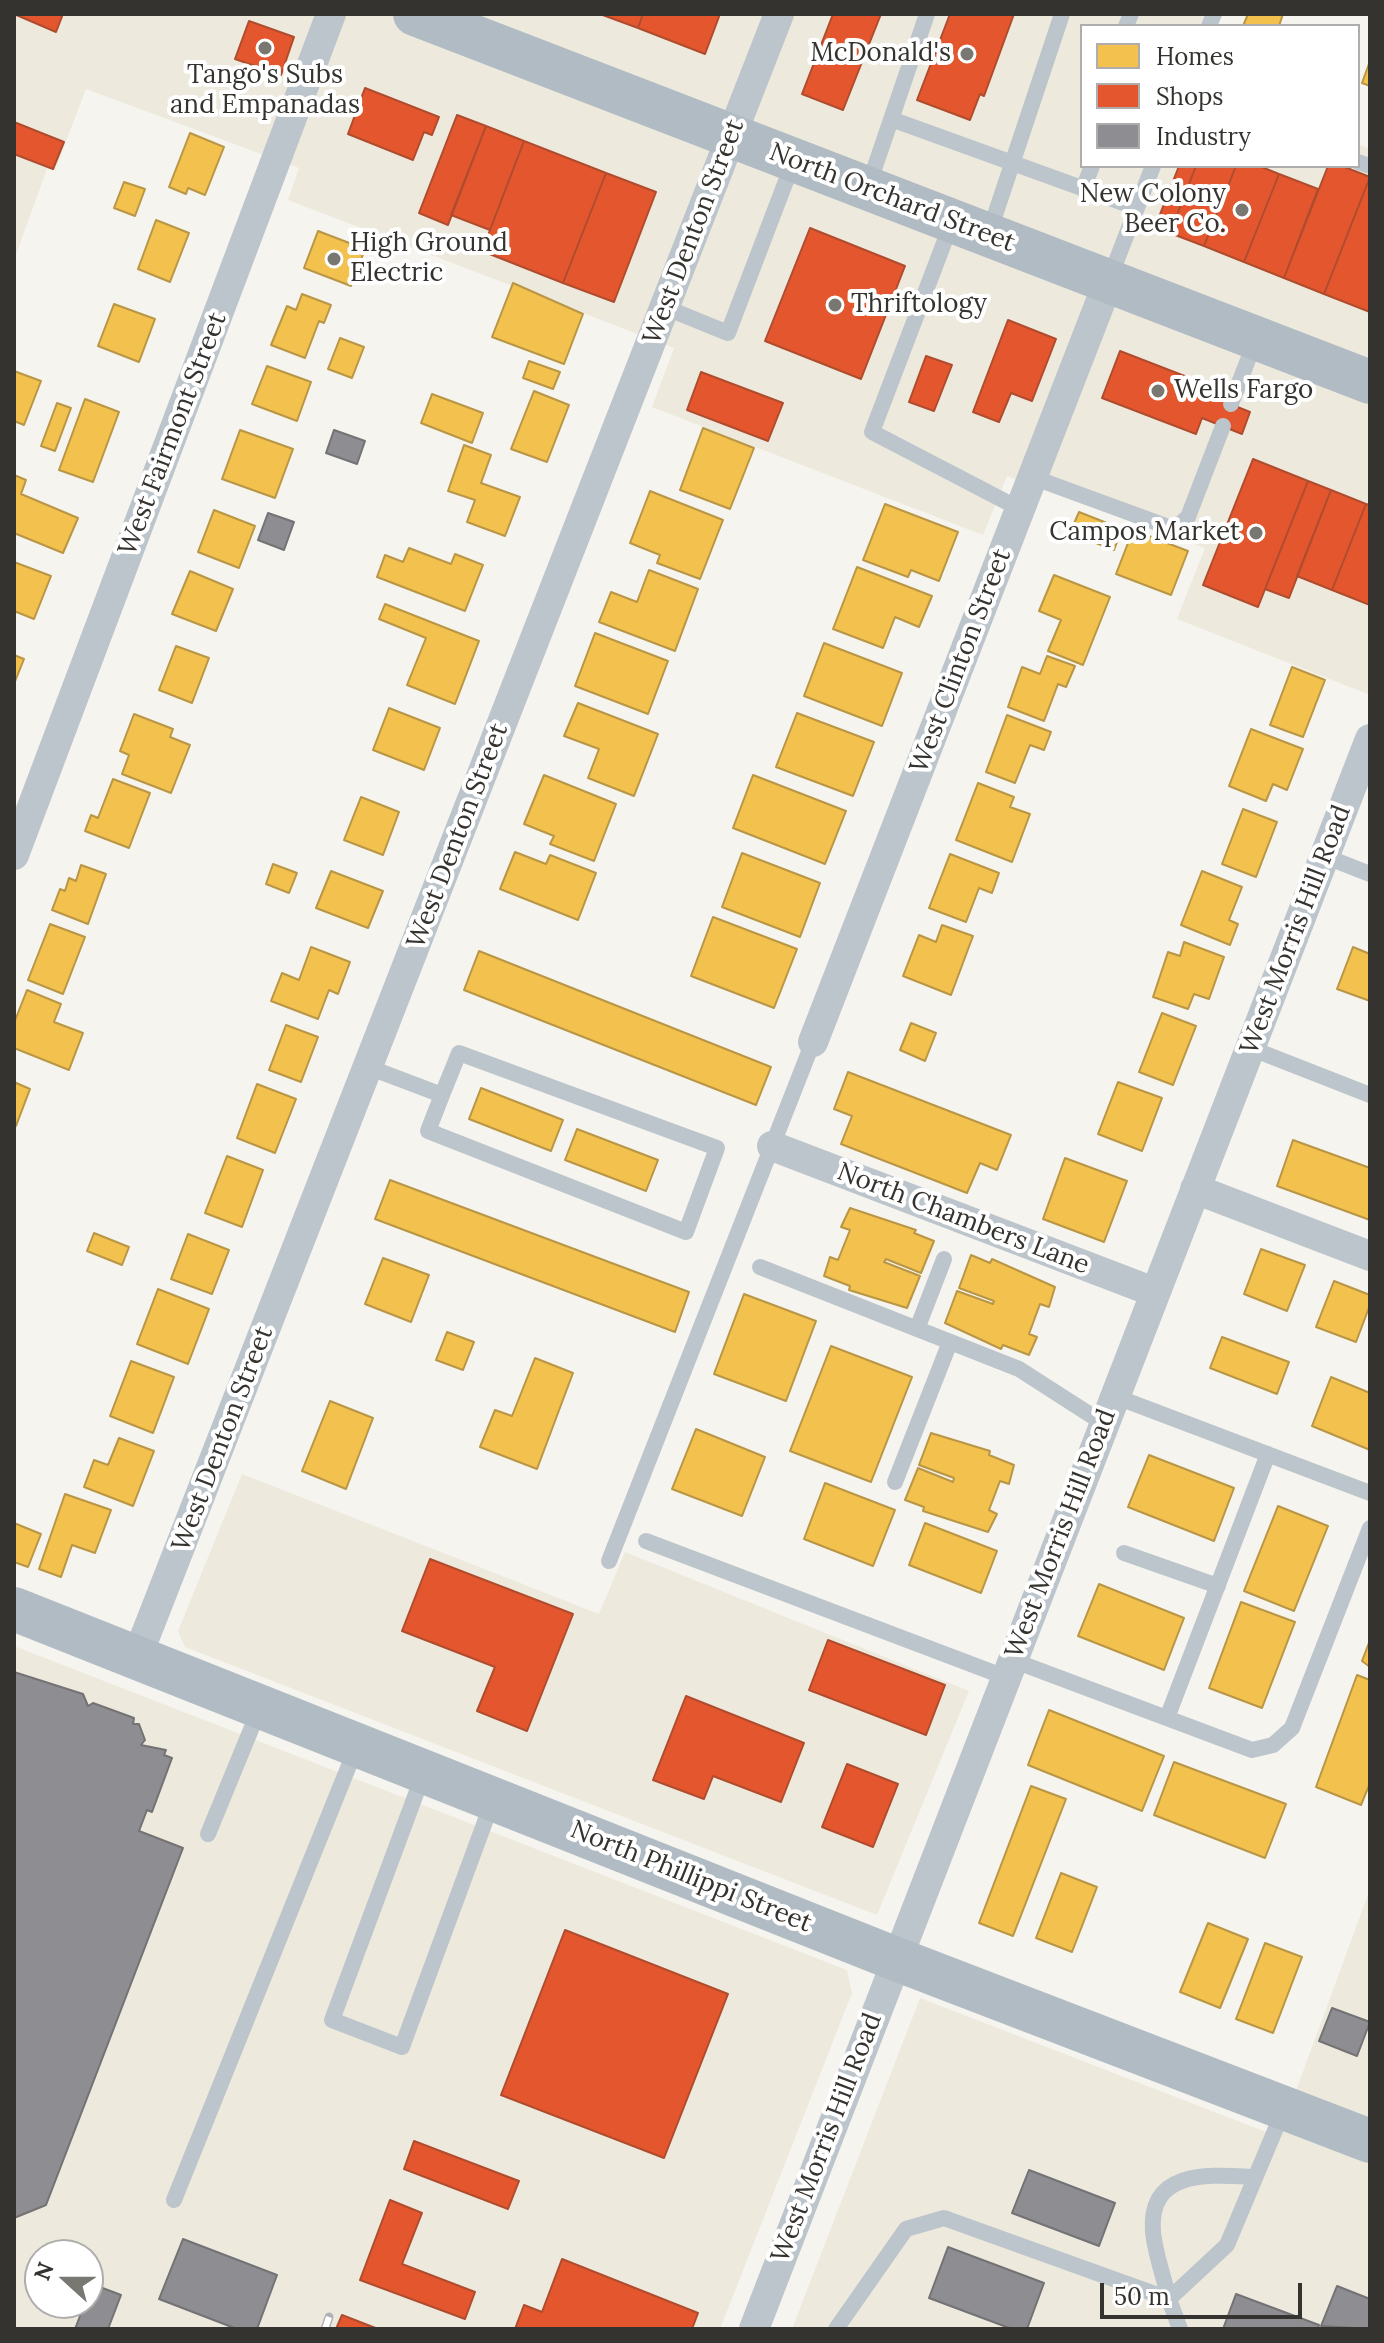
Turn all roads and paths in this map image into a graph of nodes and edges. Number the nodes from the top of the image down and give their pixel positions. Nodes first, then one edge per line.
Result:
1 (331, 14) edge
2 (415, 14) edge
3 (779, 14) edge
4 (927, 14) edge
5 (1062, 14) edge
6 (891, 119) junction
7 (731, 136) junction
8 (794, 160) junction
9 (1013, 163) junction
10 (1091, 168) edge
11 (1152, 168) edge
12 (867, 188) junction
13 (1083, 189) junction
14 (1137, 208) junction
15 (970, 227) junction
16 (1109, 280) junction
17 (664, 307) junction
18 (1257, 338) junction
19 (1370, 382) edge
20 (1231, 404) dead end
21 (1223, 426) dead end
22 (1032, 477) junction
23 (1020, 509) junction
24 (1370, 739) edge
25 (14, 855) edge
26 (1324, 856) junction
27 (1370, 874) edge
28 (813, 1042) joint
29 (1250, 1048) junction
30 (368, 1067) junction
31 (442, 1095) junction
32 (1370, 1095) edge
33 (772, 1146) junction
34 (1195, 1189) junction
35 (1370, 1256) edge
36 (944, 1259) dead end
37 (760, 1267) dead end
38 (1154, 1292) junction
39 (917, 1329) junction
40 (950, 1342) junction
41 (1109, 1409) junction
42 (1268, 1454) junction
43 (895, 1482) dead end
44 (1370, 1493) edge
45 (1370, 1528) edge
46 (646, 1541) dead end
47 (1124, 1553) dead end
48 (609, 1561) dead end
49 (1218, 1586) junction
50 (14, 1609) edge
51 (137, 1657) junction
52 (1008, 1668) junction
53 (261, 1705) junction
54 (1167, 1718) junction
55 (358, 1743) junction
56 (425, 1770) junction
57 (494, 1797) junction
58 (208, 1834) dead end
59 (896, 1959) junction
60 (1285, 2108) junction
61 (1370, 2141) edge
62 (1255, 2177) junction
63 (174, 2200) dead end
64 (1169, 2299) junction
65 (755, 2329) edge
66 (836, 2329) edge
67 (1180, 2329) edge

1 - 25 street, West Fairmont Street
2 - 7 street, North Orchard Street
3 - 7 street, West Denton Street
4 - 6 lane
5 - 9 lane
6 - 9 lane
6 - 12 lane
7 - 8 street, North Orchard Street
7 - 17 street, West Denton Street
8 - 12 street, North Orchard Street
8 - 17 lane
9 - 13 lane
9 - 15 lane
10 - 13 lane
11 - 14 lane
12 - 15 street, North Orchard Street
13 - 14 lane
14 - 16 lane
15 - 16 street, North Orchard Street
15 - 23 lane
16 - 18 street, North Orchard Street
16 - 22 street, West Clinton Street
17 - 30 street, West Denton Street
18 - 19 street, North Orchard Street
18 - 20 lane
21 - 22 lane
22 - 23 street, West Clinton Street
23 - 28 street, West Clinton Street
24 - 26 street, West Morris Hill Road
26 - 27 lane
26 - 29 street, West Morris Hill Road
28 - 33 lane
29 - 32 lane
29 - 34 street, West Morris Hill Road
30 - 31 lane
30 - 51 street, West Denton Street
31 - 31 lane
33 - 38 street, North Chambers Lane
33 - 48 lane
34 - 35 street
34 - 38 street, West Morris Hill Road
36 - 39 lane
37 - 39 lane
38 - 41 street, West Morris Hill Road
39 - 40 lane
40 - 41 lane
40 - 43 lane
41 - 42 lane
41 - 52 street, West Morris Hill Road
42 - 44 lane
42 - 49 lane
45 - 54 lane
46 - 52 lane
47 - 49 lane
49 - 54 lane
50 - 51 street, North Phillippi Street
51 - 53 street, North Phillippi Street
52 - 54 lane
52 - 59 street, West Morris Hill Road
53 - 55 street, North Phillippi Street
53 - 58 lane
55 - 56 street, North Phillippi Street
55 - 63 lane
56 - 57 street, North Phillippi Street
56 - 57 lane
57 - 59 street, North Phillippi Street
59 - 60 street, North Phillippi Street
59 - 65 street, West Morris Hill Road
60 - 61 street, North Phillippi Street
60 - 62 lane
62 - 64 lane
62 - 64 lane
64 - 66 lane
64 - 67 lane

